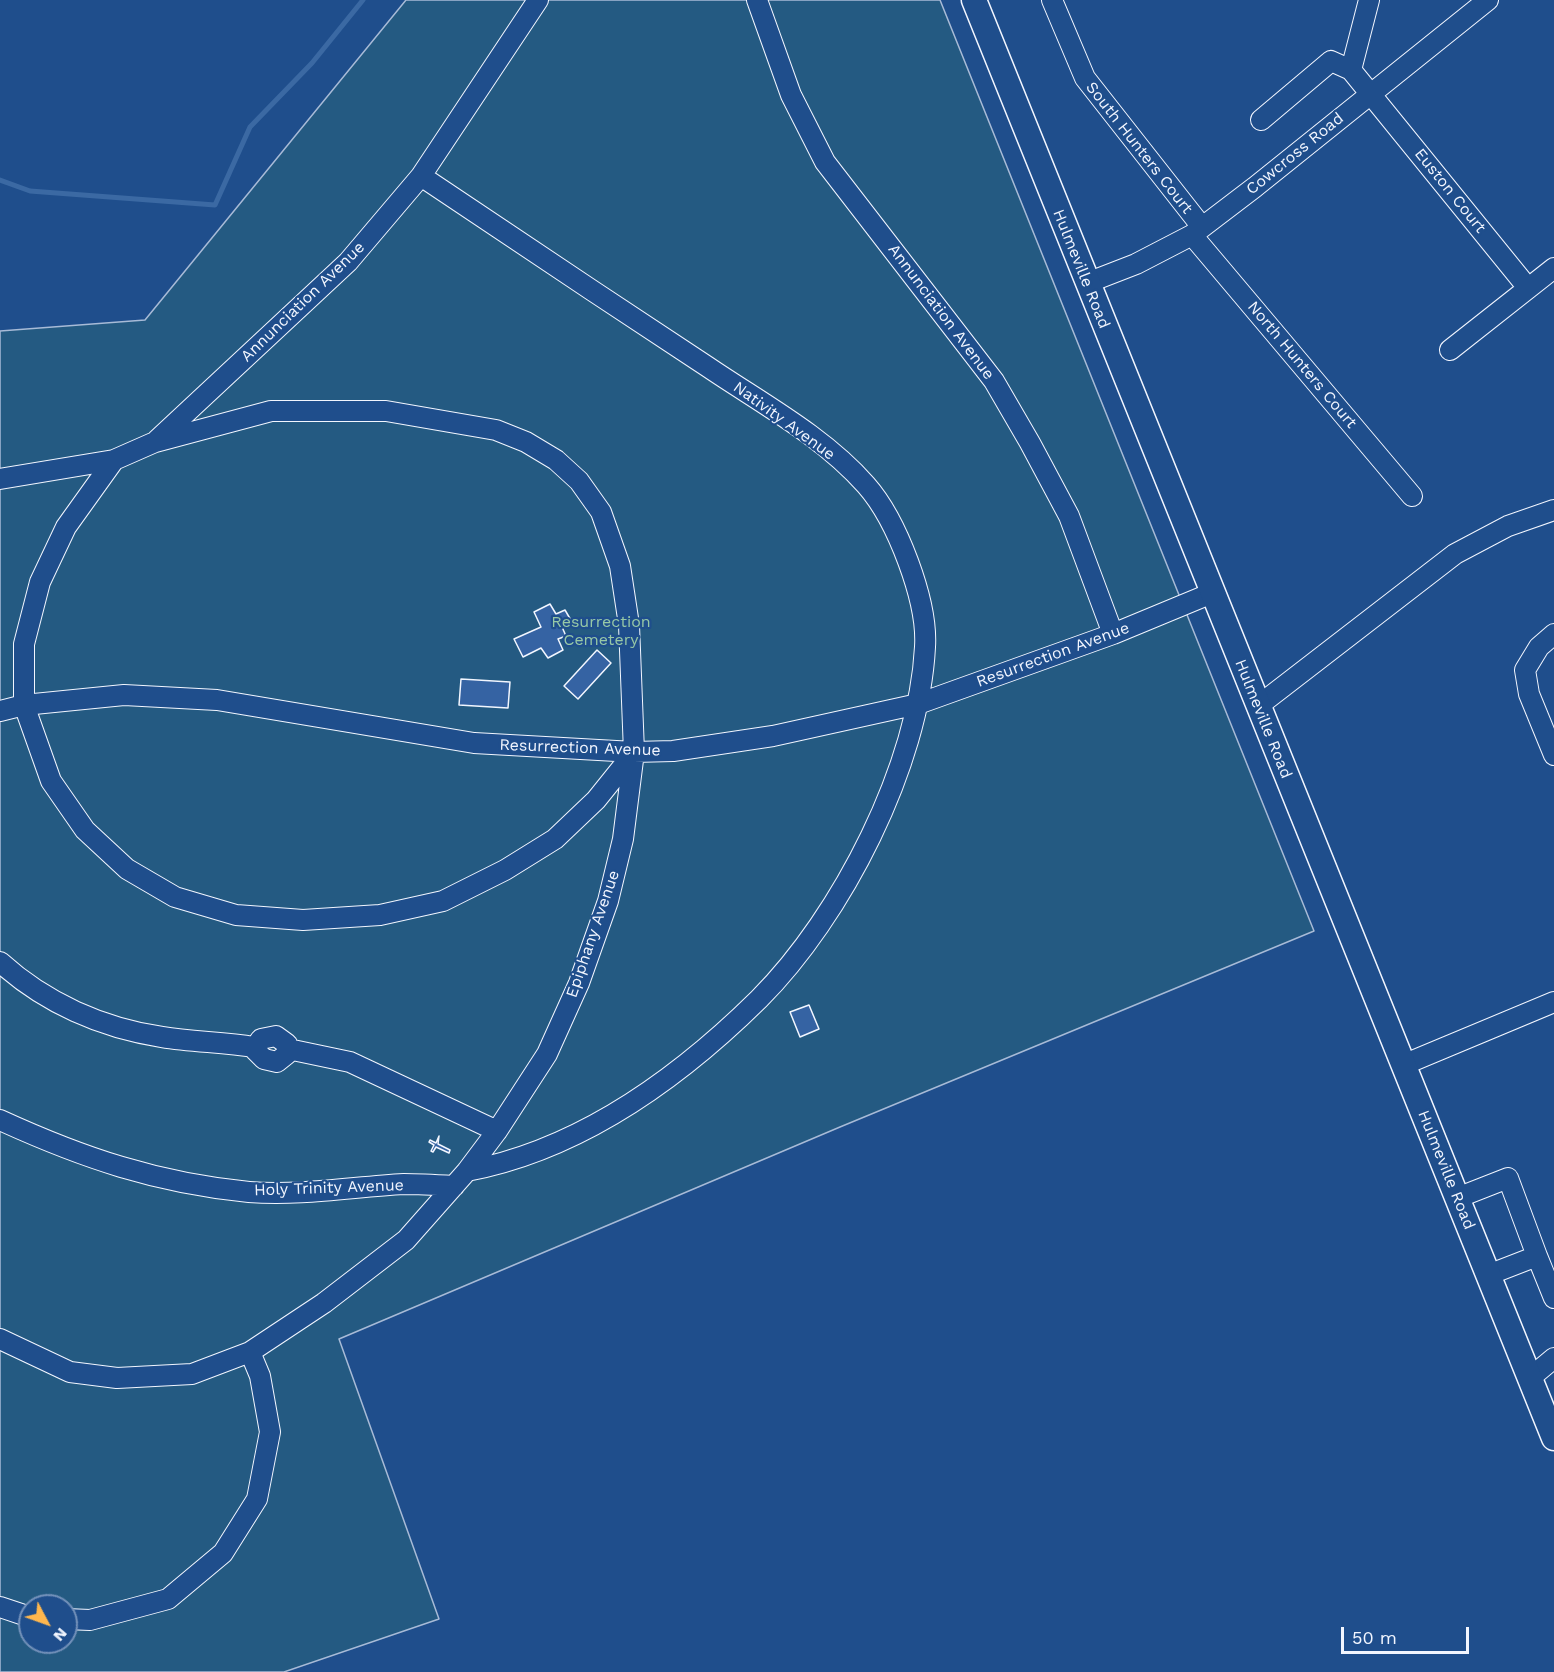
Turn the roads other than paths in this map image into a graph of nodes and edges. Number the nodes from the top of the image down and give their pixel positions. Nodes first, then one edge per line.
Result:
1 (538, 0) edge
2 (757, 0) edge
3 (974, 0) edge
4 (1052, 0) edge
5 (1369, 0) edge
6 (1488, 0) edge
7 (1351, 70) junction
8 (1371, 93) junction
9 (1261, 120) dead end
10 (421, 177) junction
11 (1197, 231) junction
12 (1554, 268) edge
13 (1087, 283) junction
14 (1528, 288) junction
15 (1450, 350) dead end
16 (155, 442) junction
17 (114, 460) junction
18 (0, 479) edge
19 (1412, 496) dead end
20 (1554, 510) edge
21 (1212, 593) junction
22 (1113, 634) junction
23 (1553, 637) edge
24 (918, 704) junction
25 (24, 705) junction
26 (1258, 706) junction
27 (0, 711) edge
28 (634, 752) junction
29 (1554, 755) edge
30 (0, 962) edge
31 (773, 982) joint
32 (1554, 1002) edge
33 (1403, 1065) junction
34 (0, 1120) edge
35 (497, 1131) junction
36 (460, 1178) junction
37 (1457, 1197) junction
38 (1537, 1256) junction
39 (1488, 1275) junction
40 (1554, 1298) edge
41 (0, 1339) edge
42 (250, 1352) junction
43 (1554, 1358) edge
44 (1530, 1378) junction
45 (1554, 1435) edge
46 (0, 1607) edge
47 (18, 1613) edge
48 (78, 1619) edge

1 - 10 street, Annunciation Avenue
2 - 22 street, Annunciation Avenue
3 - 13 main road, Hulmeville Road
4 - 11 street, South Hunters Court
5 - 7 street
6 - 8 street, Cowcross Road
7 - 8 street, Euston Court
7 - 9 street
8 - 11 street, Cowcross Road
8 - 14 street, Euston Court
10 - 16 street, Annunciation Avenue
10 - 24 street, Nativity Avenue
11 - 13 street, Cowcross Road
11 - 19 street, North Hunters Court
12 - 14 street
13 - 21 main road, Hulmeville Road
14 - 15 street
16 - 17 street
16 - 28 street, Epiphany Avenue
17 - 18 street
17 - 25 street
20 - 26 street
21 - 22 street, Resurrection Avenue
21 - 26 main road, Hulmeville Road
22 - 24 street, Resurrection Avenue
23 - 29 street
24 - 28 street, Resurrection Avenue
24 - 31 street, Nativity Avenue
25 - 27 street, Resurrection Avenue
25 - 28 street, Resurrection Avenue
25 - 28 street
26 - 33 main road, Hulmeville Road
28 - 35 street, Epiphany Avenue
30 - 35 street
31 - 36 street, Holy Trinity Avenue
32 - 33 street
33 - 37 main road, Hulmeville Road
34 - 36 street, Holy Trinity Avenue
35 - 36 street, Epiphany Avenue
36 - 42 street, Epiphany Avenue
37 - 38 street
37 - 39 main road, Hulmeville Road
38 - 39 street
38 - 40 street
39 - 44 main road, Hulmeville Road
41 - 42 street, Epiphany Avenue
42 - 48 street
43 - 44 street
44 - 45 main road, Hulmeville Road
46 - 47 street

